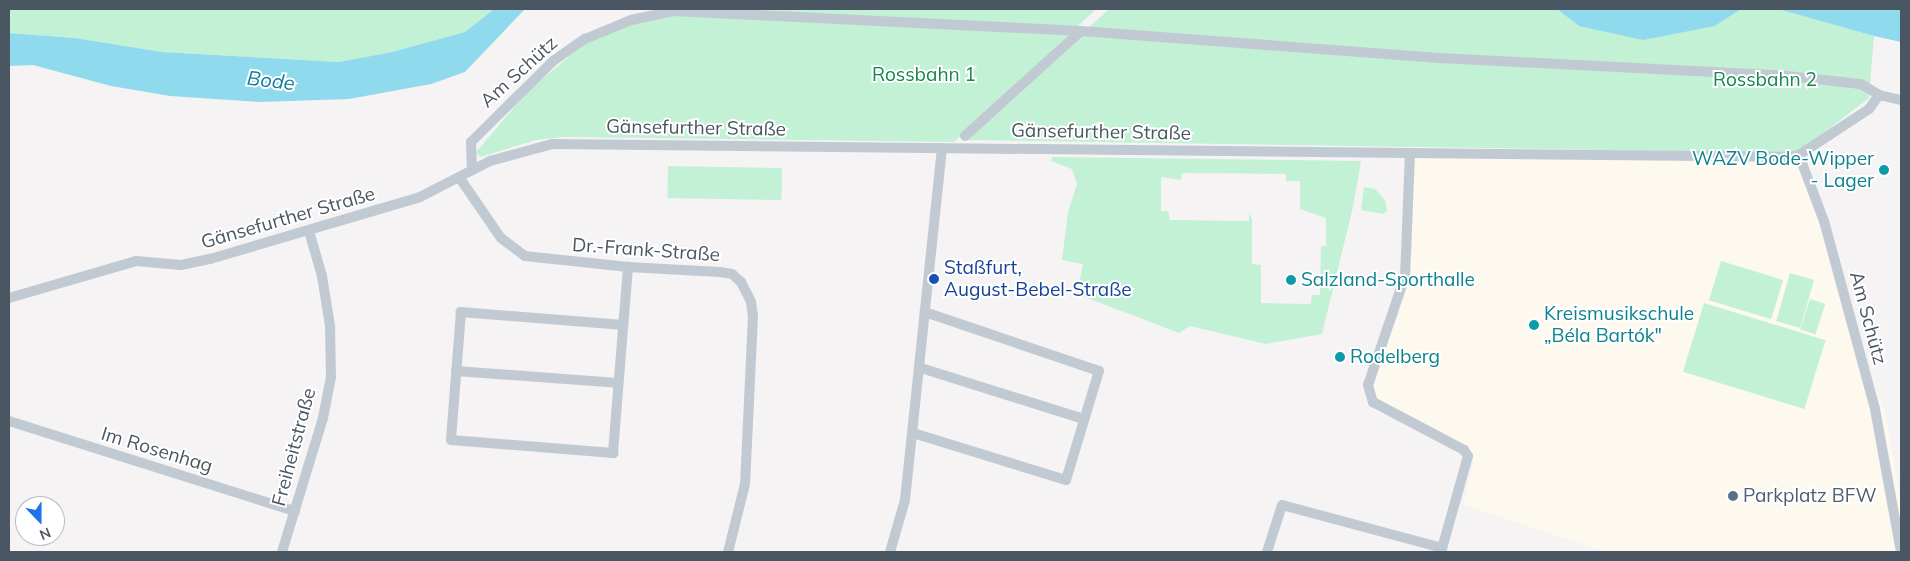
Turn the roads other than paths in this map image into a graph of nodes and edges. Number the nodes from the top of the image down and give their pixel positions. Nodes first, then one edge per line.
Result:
1 (1081, 31) junction
2 (1879, 95) junction
3 (1901, 100) edge
4 (965, 136) dead end
5 (942, 148) junction
6 (1410, 152) junction
7 (1799, 155) junction
8 (472, 170) junction
9 (458, 178) junction
10 (309, 231) junction
11 (628, 267) junction
12 (9, 298) edge
13 (925, 312) junction
14 (623, 325) junction
15 (921, 368) junction
16 (456, 370) junction
17 (618, 383) junction
18 (1084, 419) junction
19 (9, 421) edge
20 (913, 433) junction
21 (295, 511) junction
22 (1442, 550) edge
23 (282, 552) edge
24 (728, 552) edge
25 (890, 552) edge
26 (1267, 552) edge
27 (1901, 552) edge

1 - 2 street, Am Schütz
1 - 4 street
1 - 8 street, Am Schütz
2 - 3 street, Am Schütz
2 - 7 street
5 - 6 street, Gänsefurther Straße
5 - 8 street, Gänsefurther Straße
5 - 13 street
6 - 7 street, Gänsefurther Straße
6 - 22 street
7 - 27 street, Am Schütz
8 - 9 street, Gänsefurther Straße
9 - 10 street, Gänsefurther Straße
9 - 11 street, Dr.-Frank-Straße
10 - 12 street, Gänsefurther Straße
10 - 21 street, Freiheitstraße
11 - 14 street
11 - 24 street, Dr.-Frank-Straße
13 - 15 street
13 - 18 street
14 - 16 street
14 - 17 street
15 - 18 street
15 - 20 street
16 - 17 street
16 - 17 street
18 - 20 street
19 - 21 street, Im Rosenhag
20 - 25 street
21 - 23 street, Freiheitstraße
22 - 26 street

